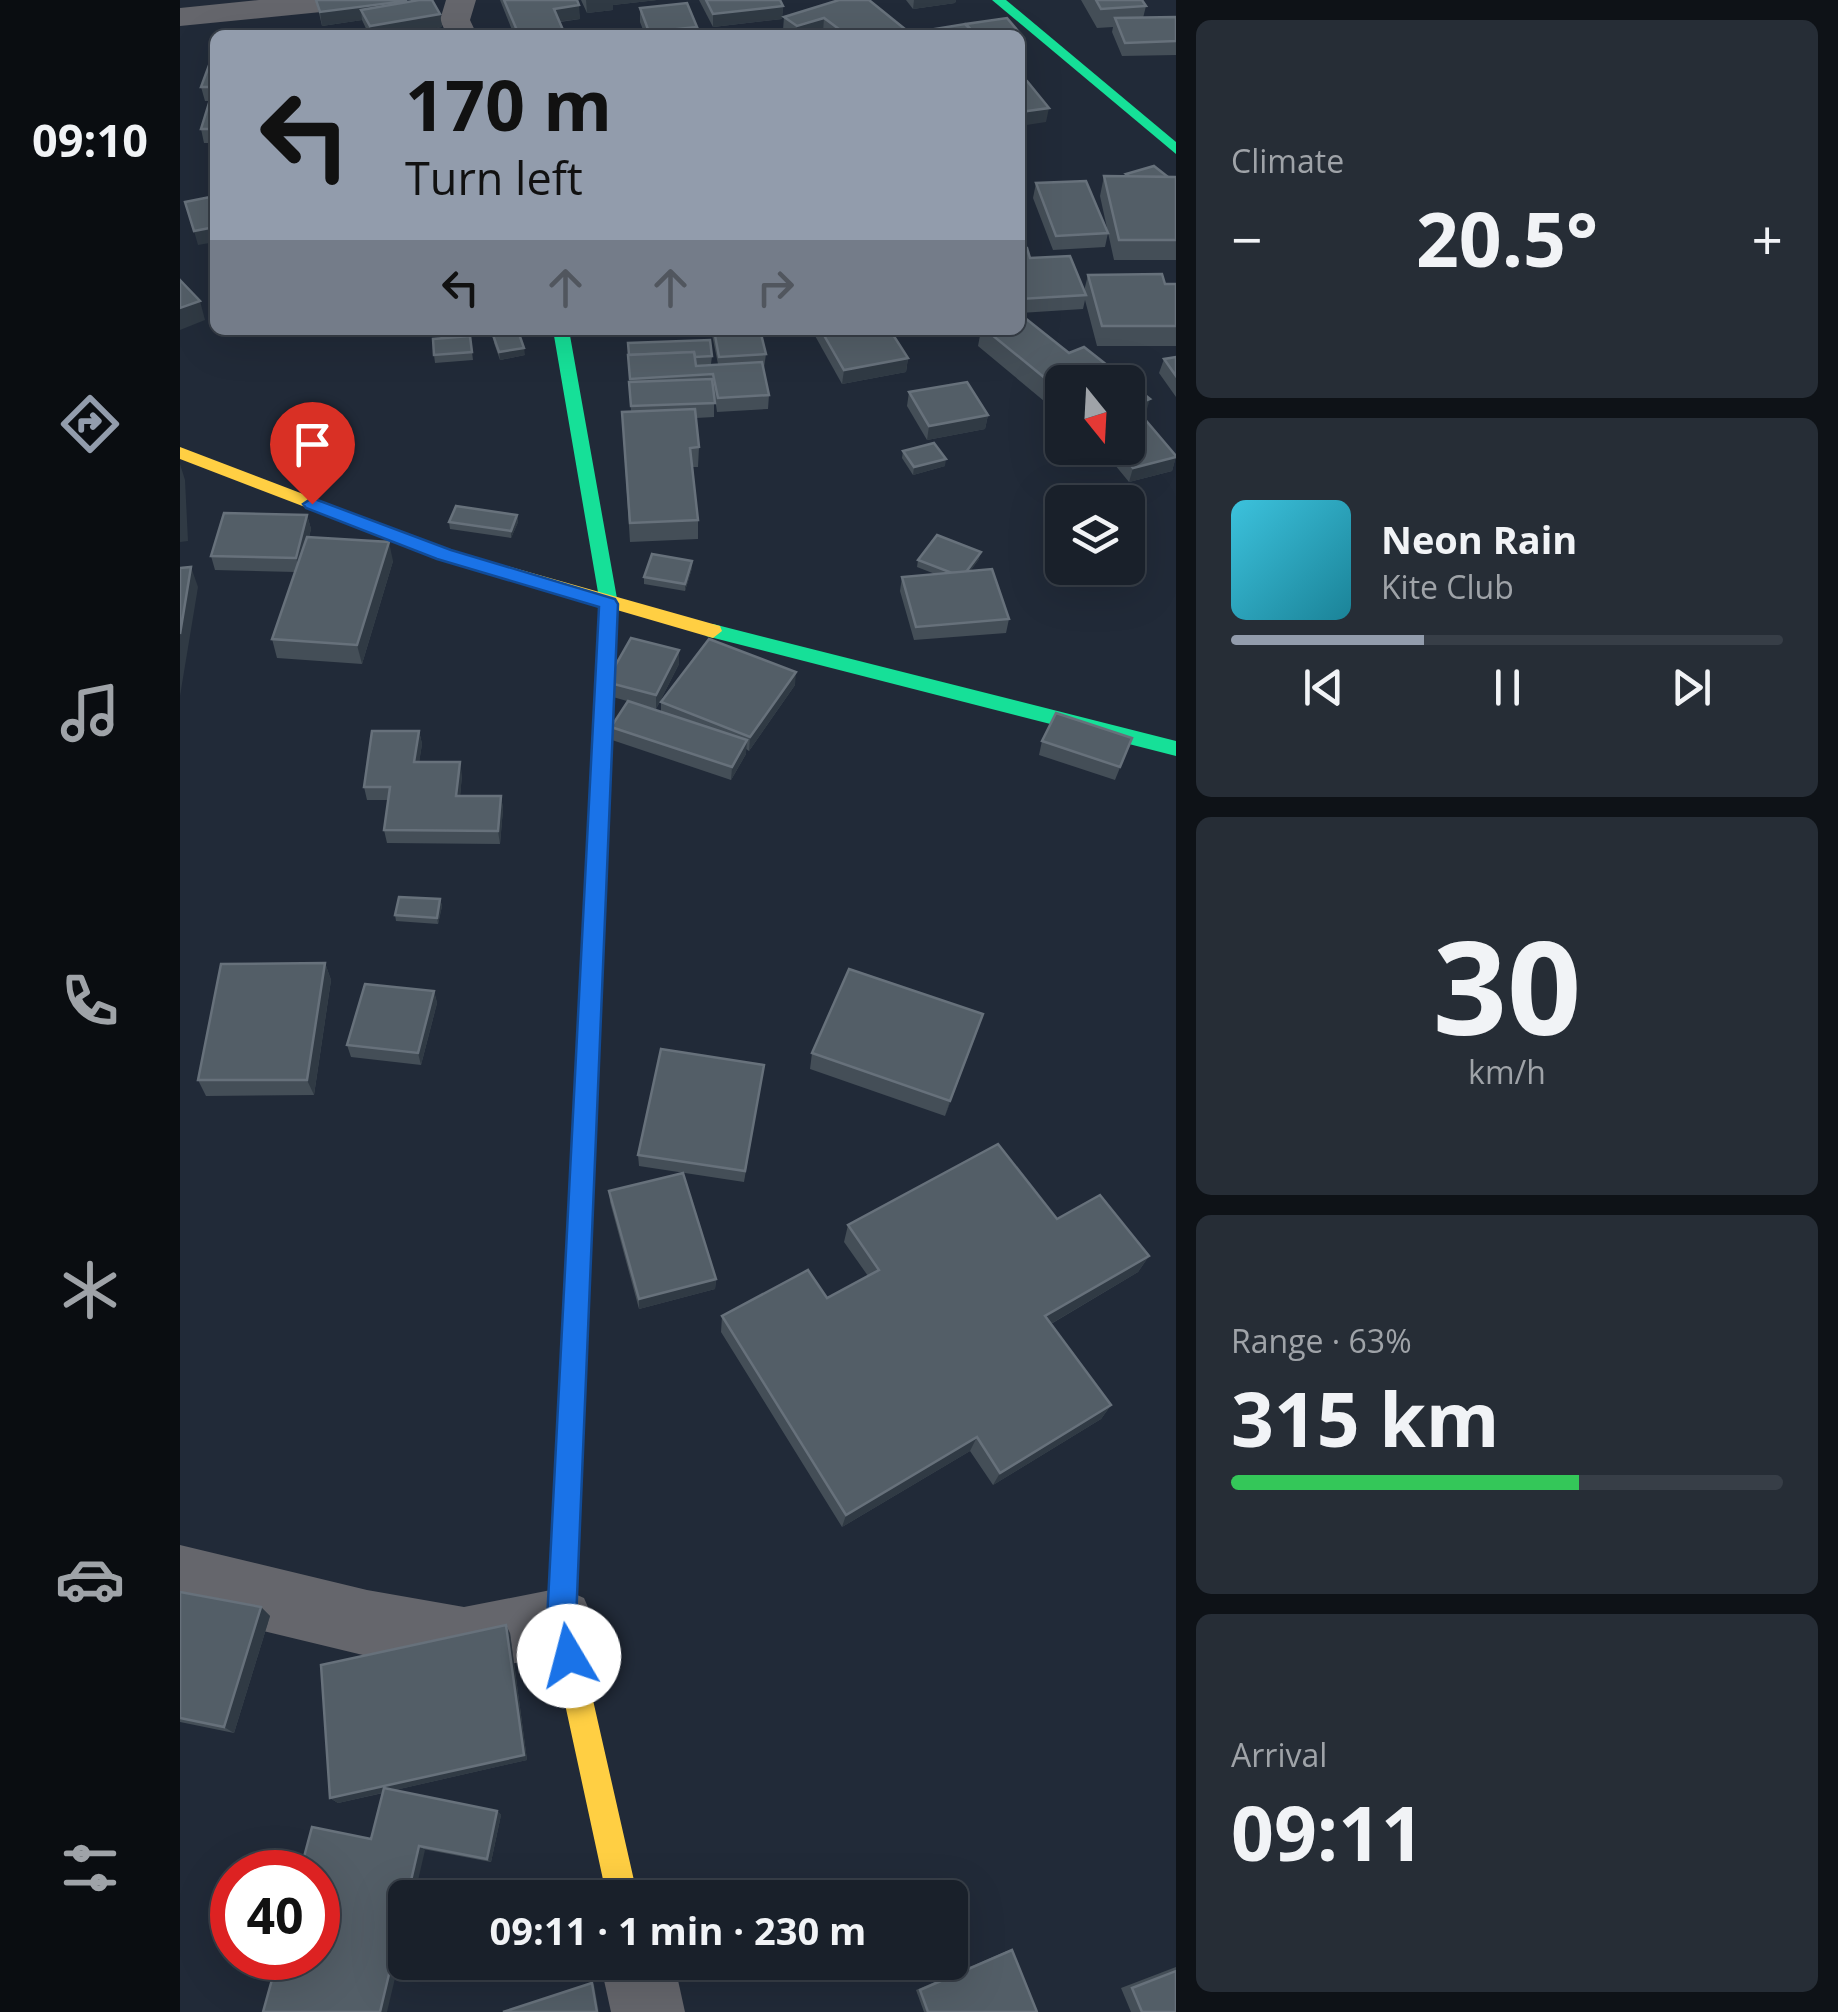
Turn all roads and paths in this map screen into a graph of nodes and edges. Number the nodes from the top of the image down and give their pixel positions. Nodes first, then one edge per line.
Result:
1 (351, 0) edge
2 (462, 0) edge
3 (998, 0) edge
4 (180, 16) edge
5 (460, 30) edge
6 (1176, 150) edge
7 (561, 335) edge
8 (180, 453) edge
9 (609, 604) junction
10 (1176, 749) edge
11 (180, 1578) edge
12 (562, 1621) junction
13 (619, 1880) edge
14 (642, 1980) edge
15 (648, 2012) edge

1 - 4 street
2 - 5 street
3 - 6 street
7 - 9 street
8 - 9 street
9 - 10 street
9 - 12 street
11 - 12 street
12 - 13 street
14 - 15 street

